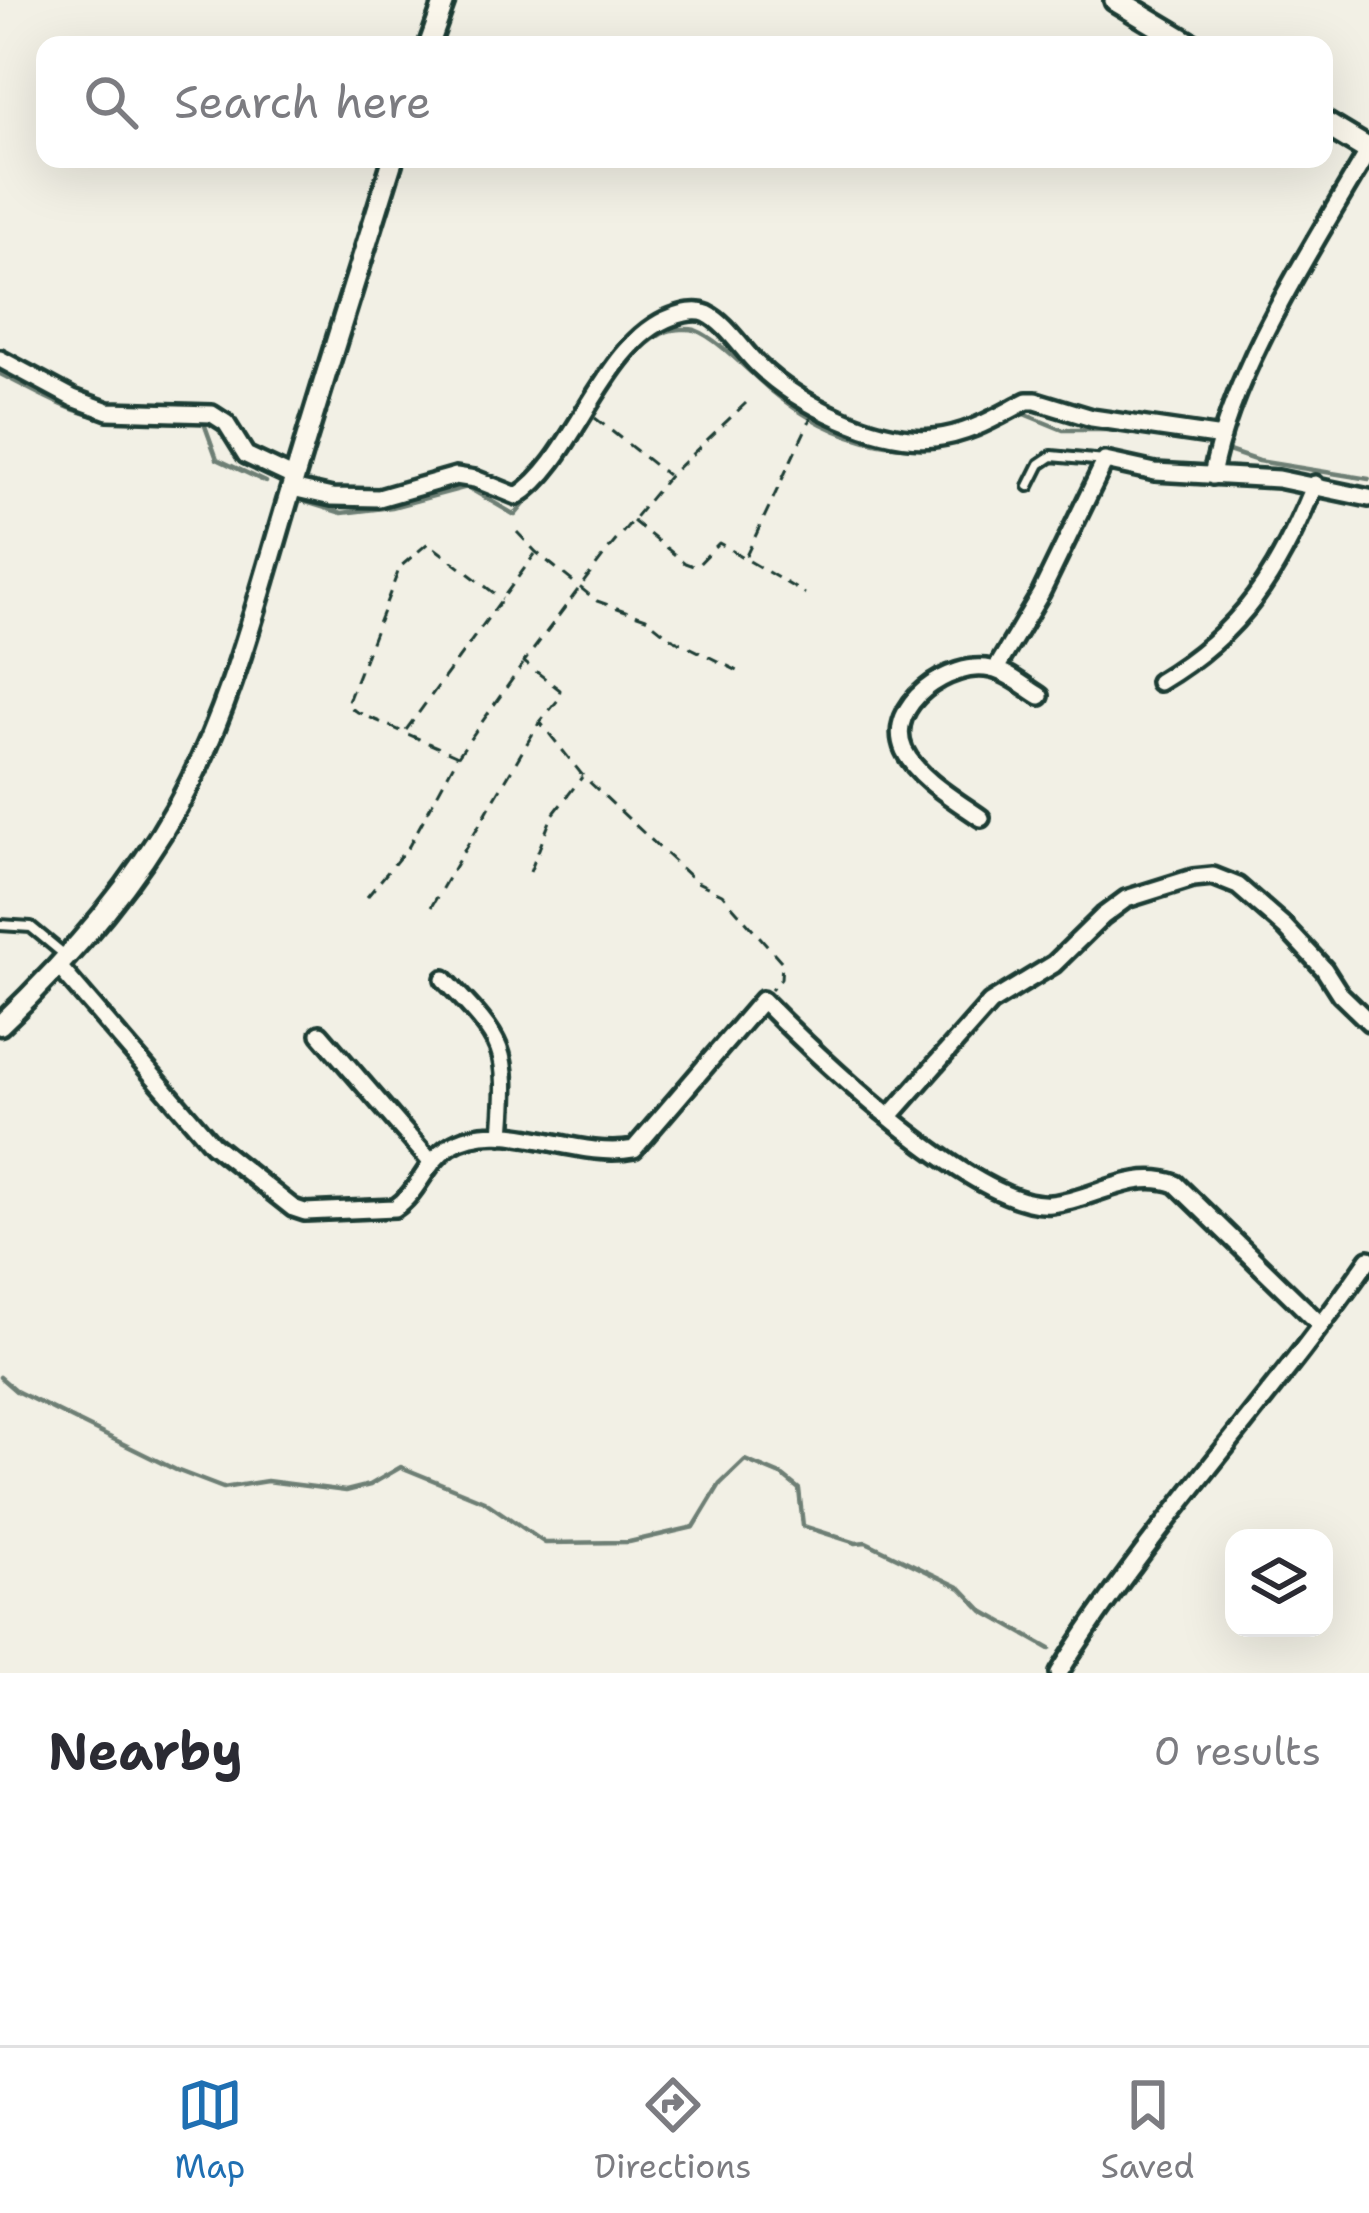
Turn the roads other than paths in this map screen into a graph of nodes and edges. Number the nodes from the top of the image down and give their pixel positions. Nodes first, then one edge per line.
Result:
1 (445, 0) edge
2 (1116, 0) edge
3 (432, 36) edge
4 (1176, 36) edge
5 (1333, 128) edge
6 (1369, 150) edge
7 (390, 168) edge
8 (0, 359) edge
9 (1221, 441) junction
10 (1105, 461) junction
11 (1212, 472) junction
12 (293, 483) junction
13 (1316, 484) junction
14 (1029, 486) dead end
15 (1369, 498) edge
16 (996, 669) junction
17 (1160, 682) dead end
18 (1040, 696) dead end
19 (981, 818) dead end
20 (0, 925) edge
21 (64, 963) junction
22 (444, 979) dead end
23 (1369, 1022) edge
24 (0, 1025) edge
25 (320, 1034) dead end
26 (890, 1116) junction
27 (502, 1135) junction
28 (430, 1161) junction
29 (1369, 1259) edge
30 (1321, 1325) junction
31 (1059, 1673) edge

1 - 3 street
2 - 4 main road
5 - 6 main road
6 - 9 street
7 - 12 street
8 - 12 street
9 - 11 street
9 - 12 street
10 - 11 street
10 - 14 lane
10 - 16 street
11 - 13 street
12 - 21 street
13 - 15 street
13 - 17 street
16 - 18 street
16 - 19 street
20 - 21 lane
21 - 24 street
21 - 28 street
22 - 27 street
23 - 26 street
25 - 28 street
26 - 27 street
26 - 30 street
27 - 28 street
29 - 30 street
30 - 31 street

